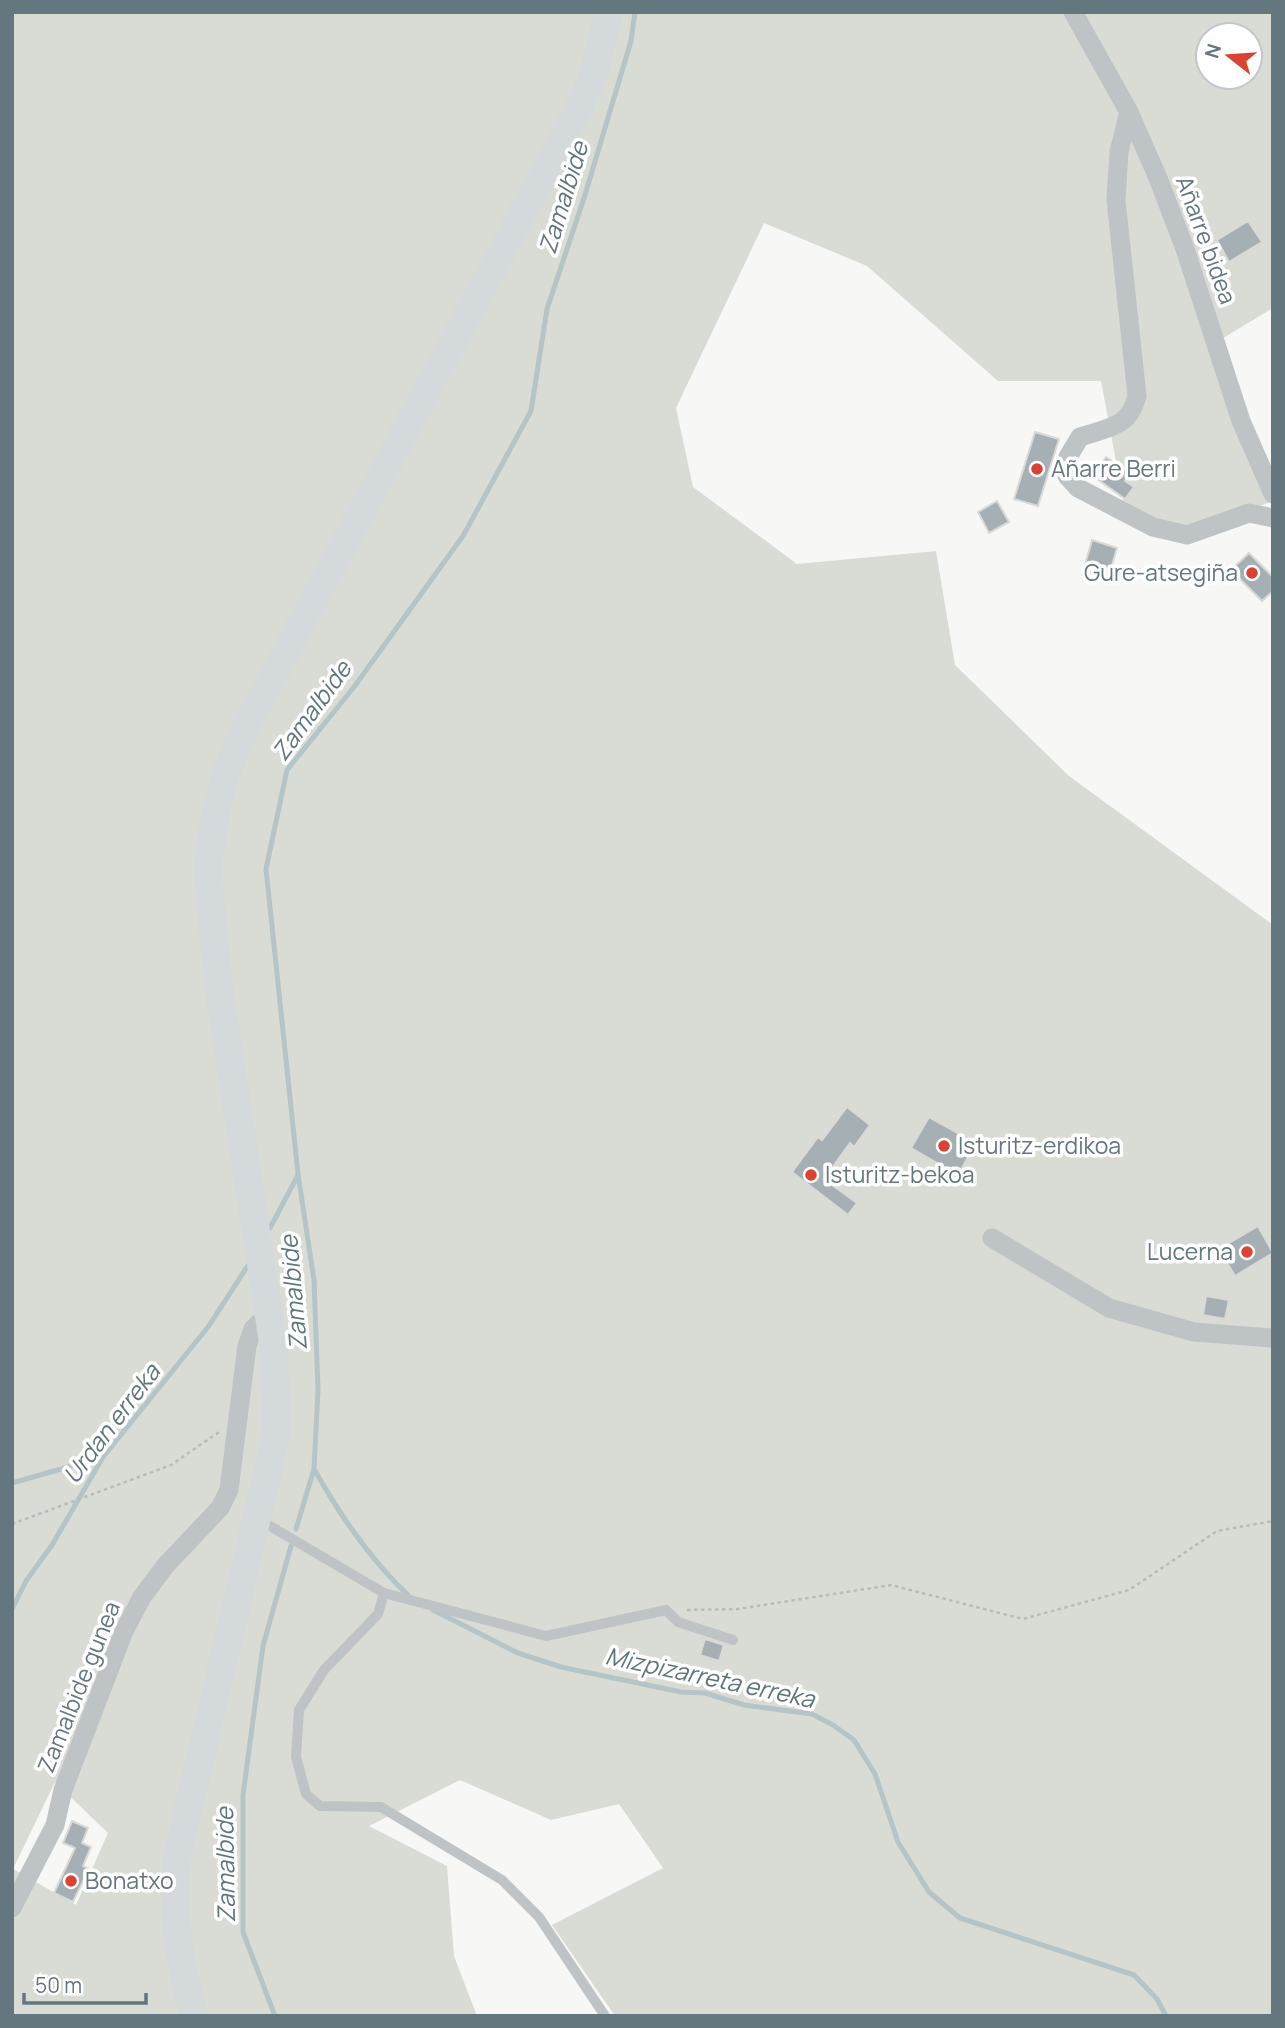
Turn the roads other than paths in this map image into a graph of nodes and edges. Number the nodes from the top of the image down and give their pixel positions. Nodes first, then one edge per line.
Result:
1 (609, 12) edge
2 (1073, 12) edge
3 (1129, 112) junction
4 (1273, 494) edge
5 (1273, 518) edge
6 (992, 1238) dead end
7 (269, 1312) junction
8 (1273, 1338) edge
9 (257, 1517) junction
10 (384, 1593) junction
11 (733, 1640) dead end
12 (12, 1908) edge
13 (194, 2016) edge
14 (605, 2016) edge

1 - 7 main road
2 - 3 street, Añarre bidea
3 - 4 street, Añarre bidea
3 - 5 street
6 - 8 street
7 - 9 main road
7 - 12 street, Zamalbide gunea
9 - 10 lane
9 - 13 main road
10 - 11 lane
10 - 14 lane

